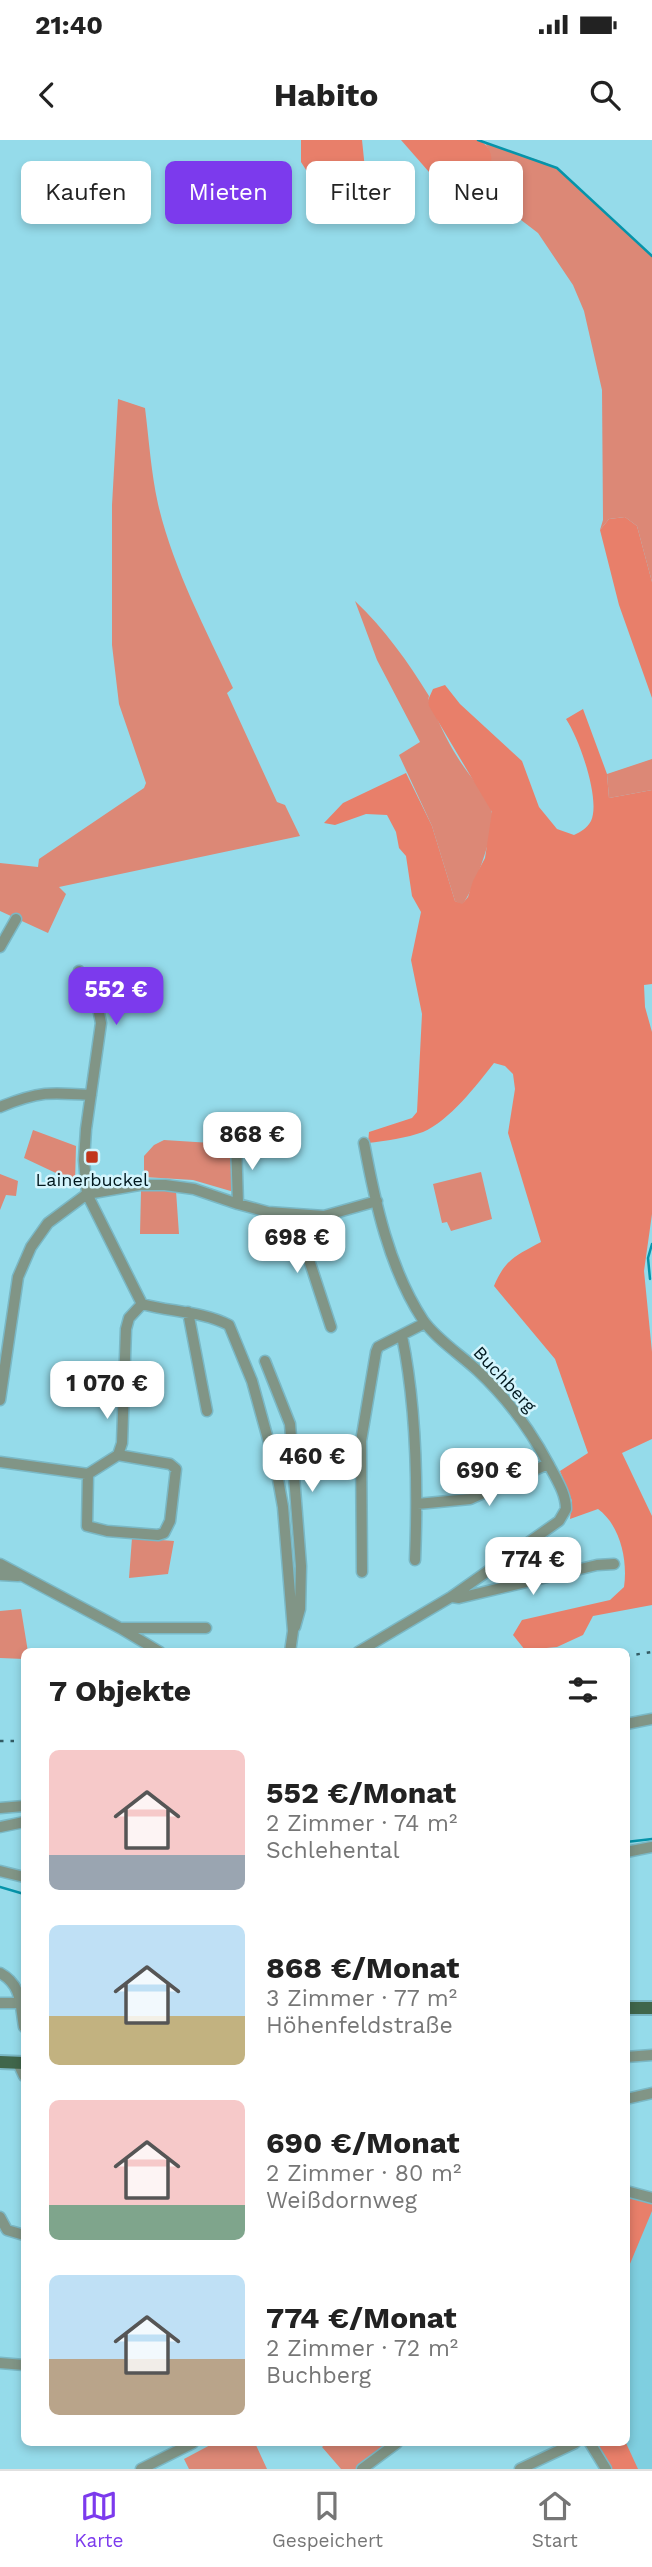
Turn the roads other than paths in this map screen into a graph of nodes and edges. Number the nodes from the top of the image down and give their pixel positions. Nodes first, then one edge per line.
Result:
1 (16, 919) dead end
2 (0, 947) edge
3 (79, 971) dead end
4 (91, 1095) junction
5 (0, 1107) edge
6 (236, 1141) dead end
7 (364, 1143) dead end
8 (87, 1194) junction
9 (377, 1201) junction
10 (238, 1204) junction
11 (294, 1214) junction
12 (142, 1304) junction
13 (188, 1312) junction
14 (425, 1323) junction
15 (331, 1327) dead end
16 (402, 1336) junction
17 (265, 1361) dead end
18 (0, 1400) edge
19 (207, 1411) dead end
20 (118, 1455) junction
21 (0, 1462) edge
22 (548, 1464) junction
23 (88, 1474) junction
24 (417, 1504) junction
25 (415, 1560) dead end
26 (0, 1564) edge
27 (614, 1564) dead end
28 (362, 1572) dead end
29 (0, 1575) edge
30 (22, 1576) junction
31 (451, 1597) junction
32 (120, 1628) junction
33 (206, 1628) dead end
34 (293, 1630) junction
35 (153, 1648) edge
36 (291, 1648) edge
37 (365, 1648) edge
38 (652, 1718) edge
39 (630, 1723) edge
40 (21, 1806) edge
41 (0, 1808) edge
42 (21, 1823) edge
43 (0, 1827) edge
44 (652, 1847) edge
45 (630, 1851) edge
46 (0, 1871) edge
47 (21, 1876) edge
48 (0, 1973) edge
49 (0, 2003) edge
50 (19, 2003) junction
51 (630, 2008) edge
52 (652, 2008) edge
53 (21, 2013) edge
54 (652, 2055) edge
55 (630, 2057) edge
56 (0, 2062) edge
57 (21, 2063) edge
58 (652, 2093) edge
59 (630, 2098) edge
60 (630, 2192) edge
61 (652, 2198) edge
62 (0, 2217) edge
63 (21, 2234) edge
64 (0, 2363) edge
65 (21, 2365) edge
66 (187, 2446) edge
67 (393, 2446) edge
68 (569, 2446) edge
69 (592, 2446) edge
70 (141, 2469) edge
71 (362, 2469) edge
72 (520, 2469) edge
73 (606, 2469) edge

1 - 2 street
3 - 4 street
4 - 5 street
4 - 8 street
6 - 10 street
7 - 9 street, Buchberg
8 - 10 street
8 - 12 street
8 - 18 street
9 - 11 street
9 - 14 street, Buchberg
10 - 11 street
11 - 15 street
12 - 13 street
12 - 20 street
13 - 19 street
13 - 34 street
14 - 16 street
14 - 22 street, Buchberg
16 - 24 street
16 - 28 street
17 - 34 street
20 - 23 street
20 - 23 street
21 - 23 street
22 - 24 street
22 - 31 street, Buchberg
24 - 25 street
26 - 30 street
27 - 31 street, Buchberg
29 - 30 street
30 - 32 street
31 - 37 street, Buchberg
32 - 33 street
32 - 35 street
34 - 36 street
38 - 39 street
40 - 41 street
42 - 43 street
44 - 45 street
46 - 47 street
48 - 50 street
49 - 50 street
50 - 53 street
51 - 52 main road
54 - 55 street
56 - 57 main road
58 - 59 street
60 - 61 street
62 - 63 street
64 - 65 street
66 - 70 street
67 - 71 street
68 - 72 street
69 - 73 street

